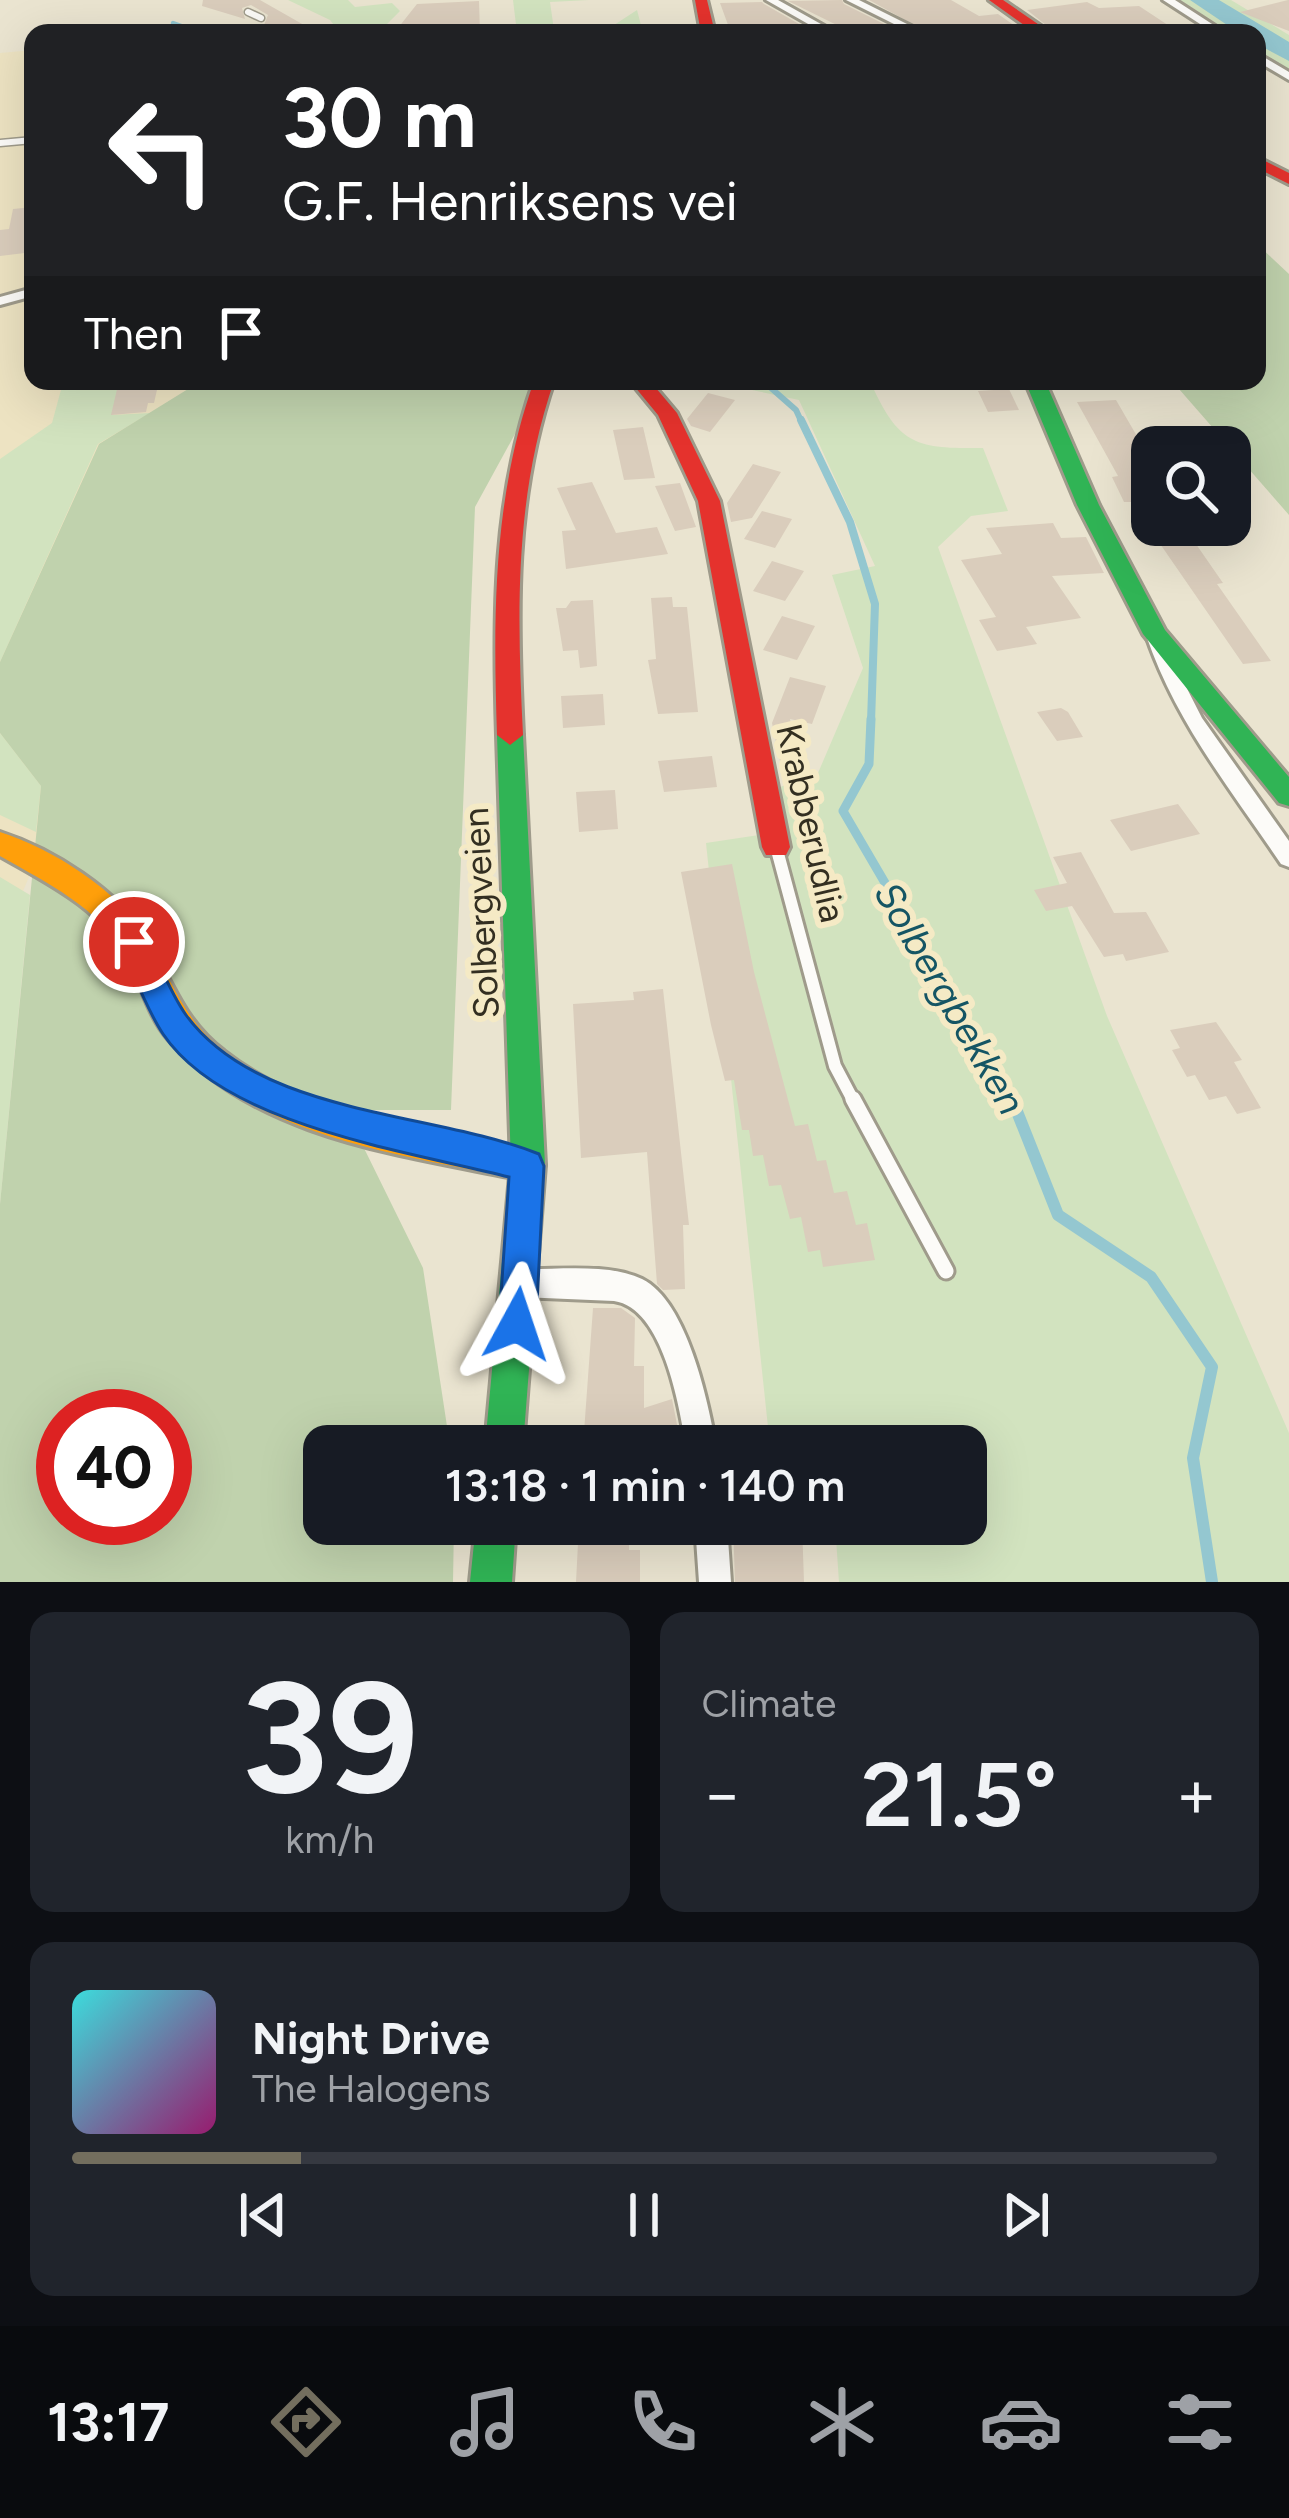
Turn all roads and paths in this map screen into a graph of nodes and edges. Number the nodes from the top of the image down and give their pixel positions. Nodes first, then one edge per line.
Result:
1 (771, 0) edge
2 (851, 0) edge
3 (994, 0) edge
4 (1168, 0) edge
5 (248, 12) dead end
6 (261, 18) dead end
7 (815, 24) edge
8 (901, 24) edge
9 (1030, 24) edge
10 (1207, 24) edge
11 (540, 390) edge
12 (643, 390) edge
13 (1039, 390) edge
14 (1155, 634) junction
15 (1289, 796) edge
16 (0, 843) edge
17 (776, 847) joint
18 (1289, 858) edge
19 (527, 1166) junction
20 (946, 1271) dead end
21 (521, 1282) junction
22 (506, 1425) edge
23 (695, 1425) edge
24 (494, 1545) edge
25 (713, 1545) edge
26 (491, 1582) edge
27 (715, 1582) edge

1 - 7 street
2 - 8 street
3 - 9 street
4 - 10 street
5 - 6 lane
11 - 19 street, Solbergveien
12 - 17 street, Krabberudlia
13 - 14 street
14 - 15 street
14 - 18 street
16 - 19 street
17 - 20 lane, Krabberudlia
19 - 21 street, Solbergveien
21 - 22 street, Solbergveien
21 - 23 street
24 - 26 street
25 - 27 street

